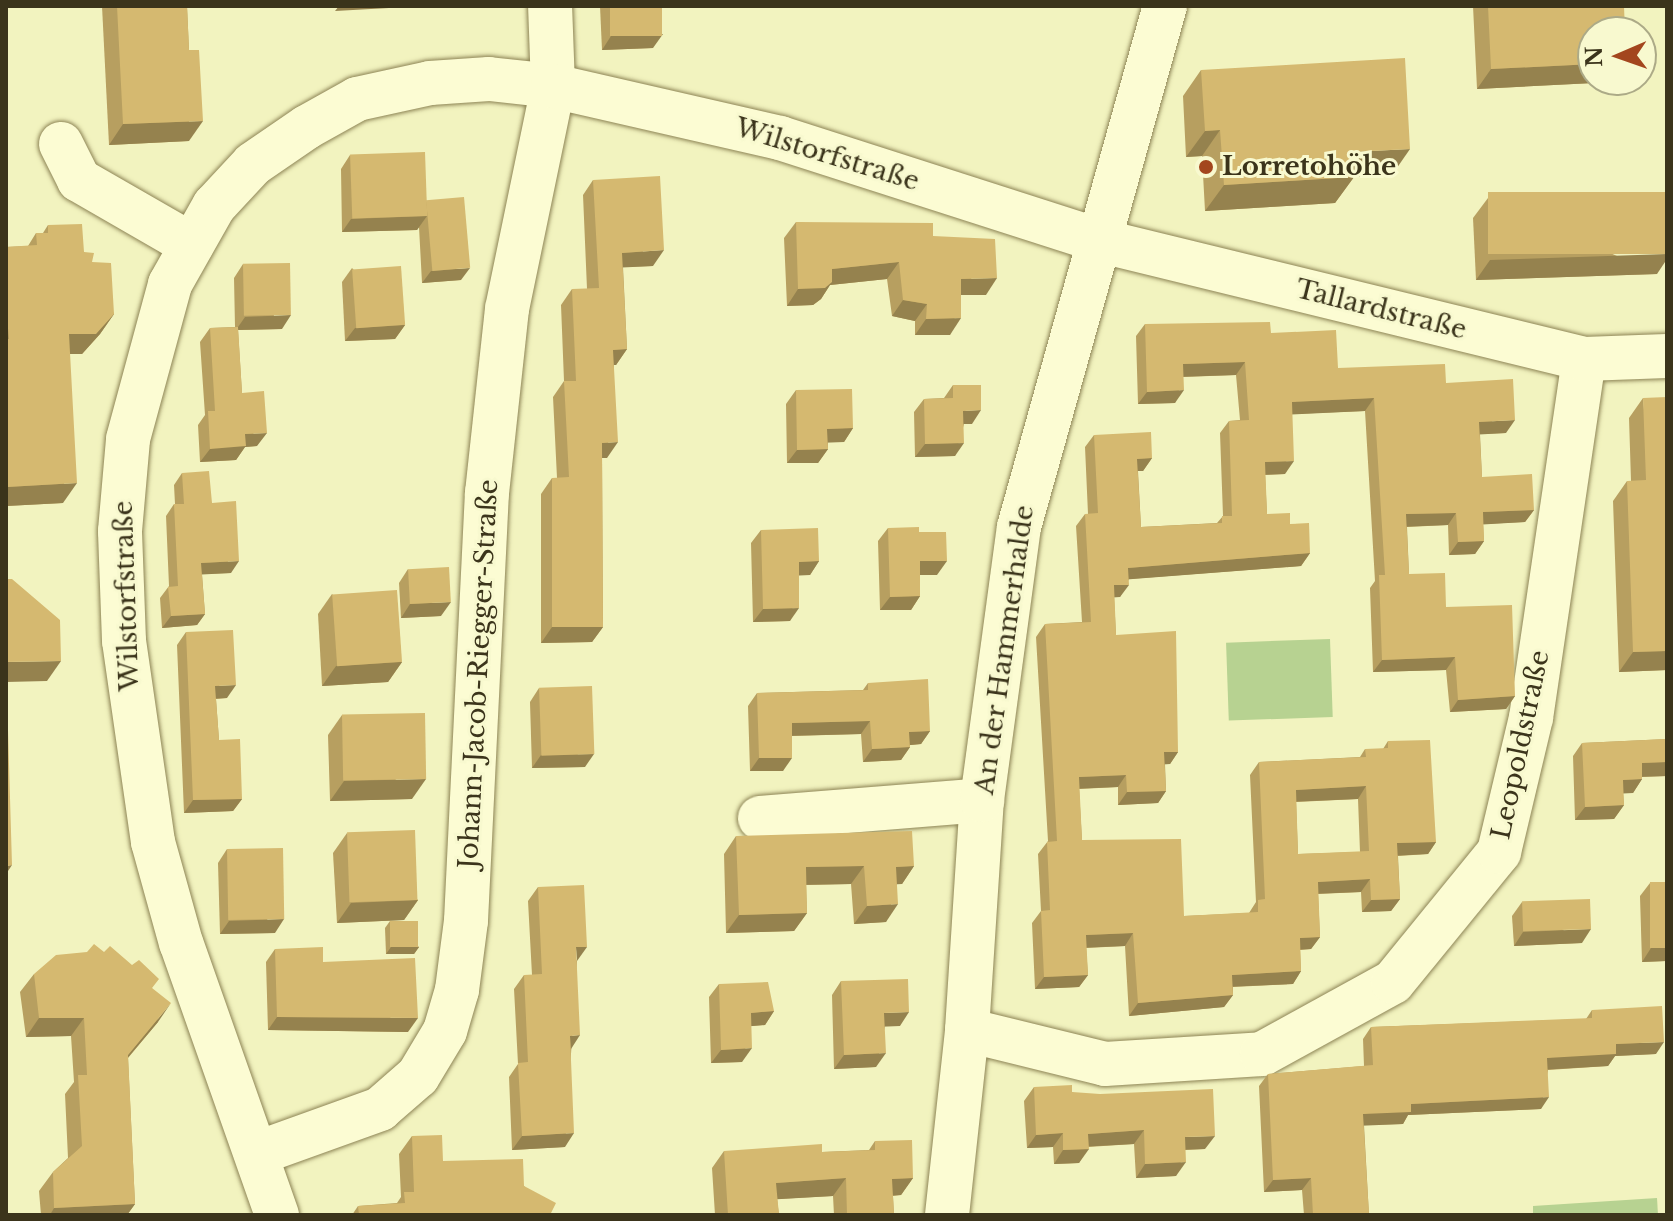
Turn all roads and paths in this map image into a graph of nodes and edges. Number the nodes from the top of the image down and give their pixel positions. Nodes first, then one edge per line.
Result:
1 (550, 6) edge
2 (1165, 6) edge
3 (553, 86) junction
4 (61, 144) dead end
5 (1097, 240) junction
6 (192, 245) junction
7 (1667, 356) edge
8 (1584, 359) junction
9 (982, 800) junction
10 (760, 818) dead end
11 (967, 1030) junction
12 (258, 1153) junction
13 (277, 1215) edge
14 (947, 1215) edge

1 - 3 street
2 - 5 street, An der Hammerhalde
3 - 5 street, Wilstorfstraße
3 - 6 street, Wilstorfstraße
3 - 12 street, Johann-Jacob-Riegger-Straße
4 - 6 street
5 - 8 street, Tallardstraße
5 - 9 street, An der Hammerhalde
6 - 12 street, Wilstorfstraße
7 - 8 street, Tallardstraße
8 - 11 street, Leopoldstraße
9 - 10 street
9 - 11 street, An der Hammerhalde
11 - 14 street, An der Hammerhalde
12 - 13 street, Wilstorfstraße

